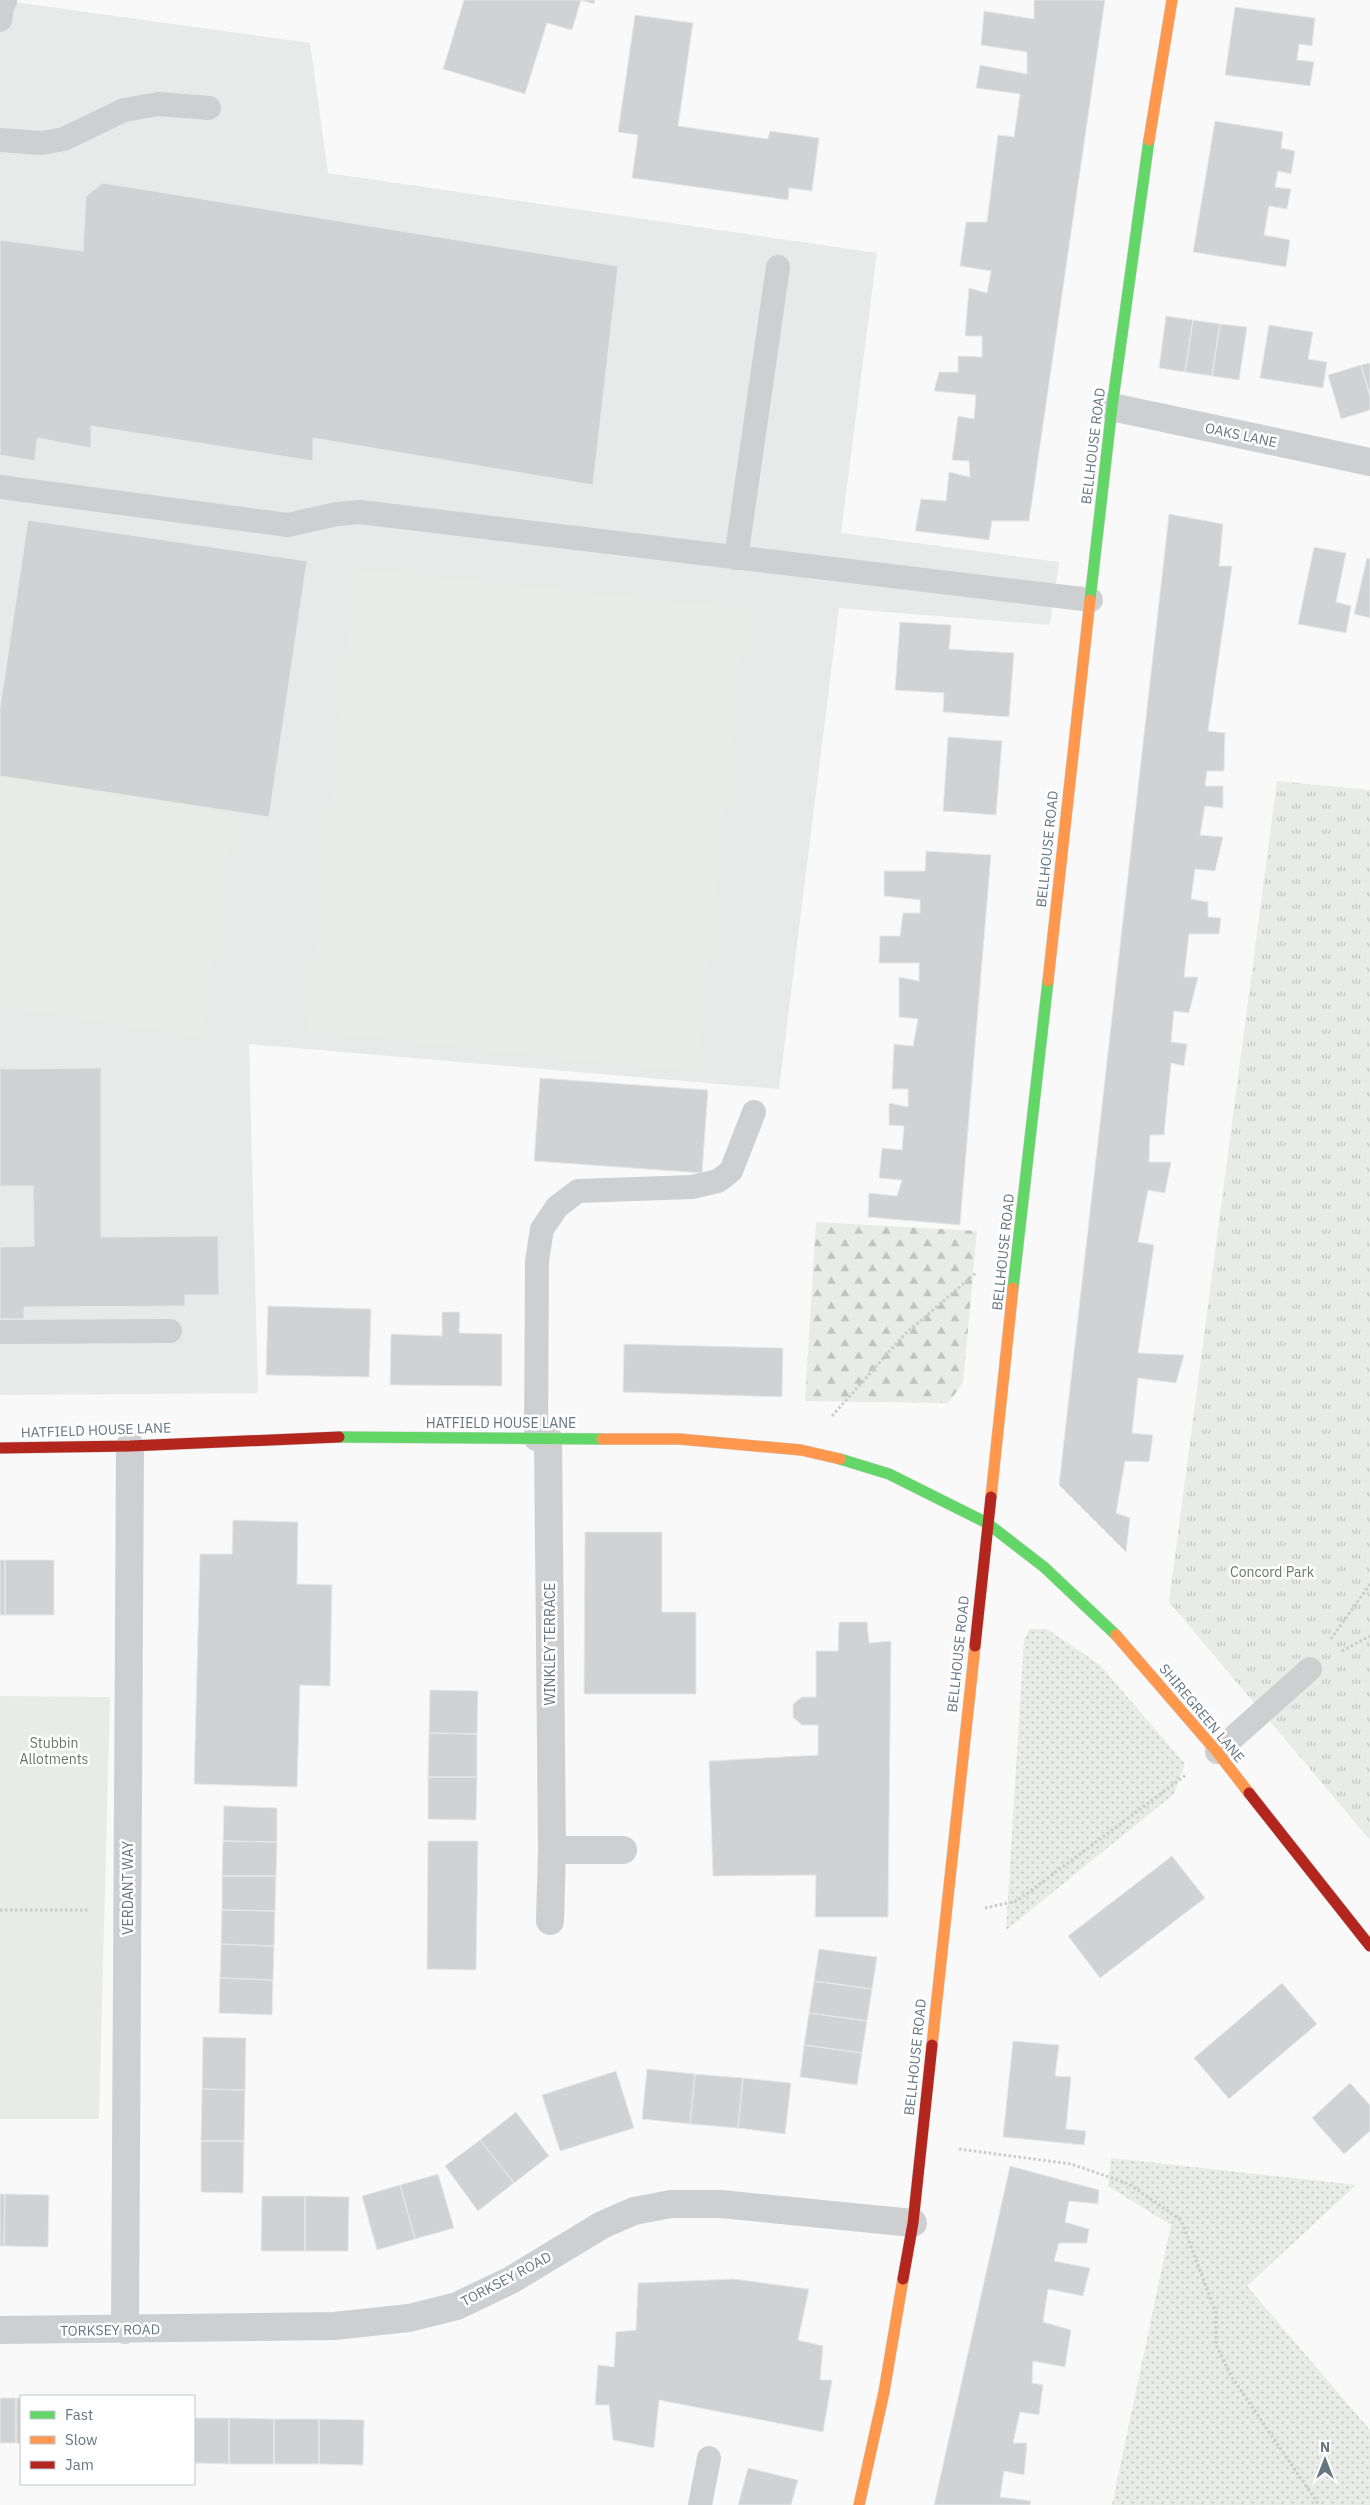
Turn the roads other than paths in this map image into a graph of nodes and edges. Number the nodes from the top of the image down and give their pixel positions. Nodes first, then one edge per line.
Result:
1 (1172, 0) edge
2 (209, 108) dead end
3 (0, 140) edge
4 (778, 267) dead end
5 (1112, 407) junction
6 (1370, 462) edge
7 (0, 487) edge
8 (736, 558) junction
9 (1091, 600) junction
10 (754, 1112) dead end
11 (170, 1331) dead end
12 (0, 1332) edge
13 (542, 1438) junction
14 (130, 1446) junction
15 (0, 1448) edge
16 (987, 1523) junction
17 (1310, 1669) road end
18 (1217, 1752) junction
19 (552, 1850) junction
20 (623, 1850) dead end
21 (550, 1921) dead end
22 (1370, 1946) edge
23 (913, 2224) junction
24 (0, 2330) edge
25 (125, 2330) junction
26 (709, 2458) dead end
27 (700, 2505) edge
28 (859, 2505) edge

1 - 5 main road, BELLHOUSE ROAD
2 - 3 lane
4 - 8 lane
5 - 6 street, OAKS LANE
5 - 9 main road, BELLHOUSE ROAD
7 - 8 lane
8 - 9 lane
9 - 16 main road, BELLHOUSE ROAD
10 - 13 lane
11 - 12 lane
13 - 14 main road, HATFIELD HOUSE LANE
13 - 16 main road, HATFIELD HOUSE LANE
13 - 19 street, WINKLEY TERRACE
14 - 15 main road, HATFIELD HOUSE LANE
14 - 25 street, VERDANT WAY
16 - 18 main road, SHIREGREEN LANE
16 - 23 main road, BELLHOUSE ROAD
17 - 18 lane
18 - 22 main road, SHIREGREEN LANE
19 - 20 street
19 - 21 street, WINKLEY TERRACE
23 - 25 street, TORKSEY ROAD
23 - 28 main road, BELLHOUSE ROAD
24 - 25 street, TORKSEY ROAD
26 - 27 lane

